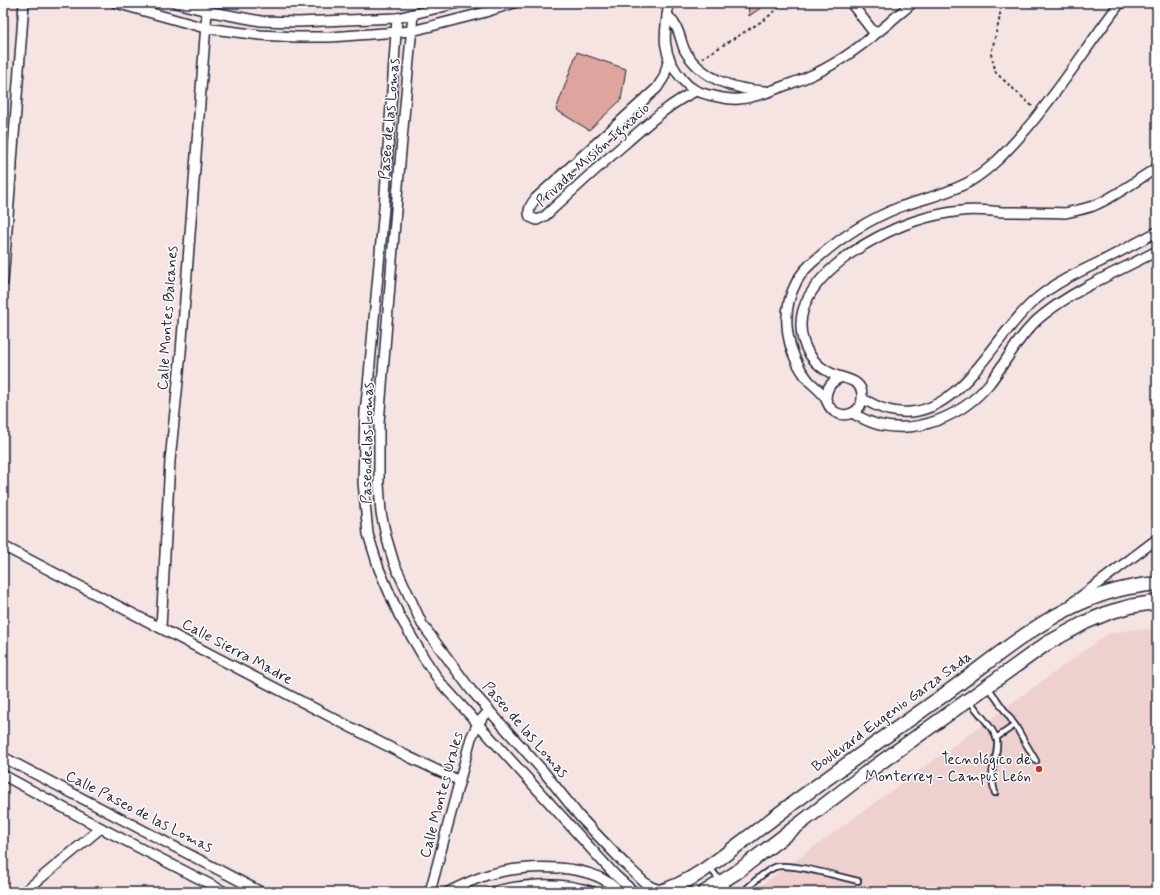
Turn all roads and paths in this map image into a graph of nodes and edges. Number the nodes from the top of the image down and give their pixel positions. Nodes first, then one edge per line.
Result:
1 (24, 3) edge
2 (116, 3) edge
3 (176, 3) edge
4 (458, 3) edge
5 (514, 3) edge
6 (669, 3) edge
7 (785, 3) edge
8 (852, 3) edge
9 (912, 3) edge
10 (996, 3) edge
11 (1120, 3) edge
12 (207, 11) junction
13 (413, 14) junction
14 (667, 15) junction
15 (398, 18) junction
16 (206, 28) junction
17 (412, 31) junction
18 (396, 33) junction
19 (874, 34) junction
20 (669, 58) junction
21 (694, 62) junction
22 (696, 91) junction
23 (771, 91) junction
24 (1040, 114) junction
25 (3, 164) edge
26 (12, 168) junction
27 (1157, 168) edge
28 (1157, 232) edge
29 (1157, 251) edge
30 (3, 282) edge
31 (840, 378) junction
32 (368, 386) junction
33 (382, 387) junction
34 (826, 398) junction
35 (862, 399) junction
36 (852, 413) junction
37 (1157, 539) edge
38 (3, 546) edge
39 (1157, 584) edge
40 (1157, 602) edge
41 (1057, 614) junction
42 (161, 628) junction
43 (988, 686) junction
44 (969, 700) junction
45 (489, 711) junction
46 (478, 723) junction
47 (1015, 725) junction
48 (996, 738) junction
49 (3, 757) edge
50 (1036, 761) dead end
51 (3, 775) edge
52 (460, 781) junction
53 (995, 794) dead end
54 (101, 828) junction
55 (709, 866) junction
56 (540, 867) junction
57 (858, 881) dead end
58 (722, 882) junction
59 (539, 884) junction
60 (660, 891) edge
61 (24, 892) edge
62 (225, 892) edge
63 (261, 892) edge
64 (430, 892) edge
65 (448, 892) edge
66 (492, 892) edge
67 (593, 892) edge
68 (619, 892) edge
69 (634, 892) edge
70 (705, 892) edge
71 (733, 892) edge
72 (743, 892) edge

1 - 26 street
2 - 16 street
3 - 12 street
4 - 13 street
5 - 17 street
6 - 14 street
7 - 21 path
8 - 19 street
9 - 19 street
10 - 24 path
11 - 24 street
12 - 15 street
12 - 16 street, Calle Montes Balcanes
13 - 15 street
13 - 17 street, Paseo de las Lomas
14 - 20 street
14 - 21 street
15 - 18 street, Paseo de las Lomas
16 - 18 street
16 - 42 street, Calle Montes Balcanes
17 - 18 street
17 - 33 street, Paseo de las Lomas
18 - 32 street, Paseo de las Lomas
19 - 23 street
20 - 22 street
20 - 22 street, Privada Misión Ignacio
21 - 23 street
22 - 23 street
24 - 34 street
25 - 26 street
26 - 30 street
27 - 31 street
28 - 35 street
29 - 36 street
31 - 34 street
31 - 35 street
32 - 33 street
32 - 46 street, Paseo de las Lomas
33 - 45 street, Paseo de las Lomas
34 - 36 street
35 - 36 street
37 - 41 street
38 - 42 street, Calle Sierra Madre
39 - 41 street, Boulevard Eugenio Garza Sada
40 - 43 street
41 - 55 street, Boulevard Eugenio Garza Sada
42 - 52 street, Calle Sierra Madre
43 - 44 street
43 - 47 lane
44 - 48 lane
44 - 58 street
45 - 46 street, Calle Montes Urales
45 - 60 street, Paseo de las Lomas
46 - 52 street, Calle Montes Urales
46 - 69 street, Paseo de las Lomas
47 - 48 lane
47 - 50 lane
48 - 53 lane
49 - 63 street, Calle Paseo de las Lomas
51 - 54 street, Calle Paseo de las Lomas
52 - 64 street, Calle Montes Urales
54 - 61 street
54 - 62 street, Calle Paseo de las Lomas
55 - 58 lane
55 - 60 street, Boulevard Eugenio Garza Sada
56 - 59 street
56 - 65 street
56 - 68 street
57 - 72 lane
58 - 70 street
58 - 71 lane
59 - 66 street
59 - 67 street

